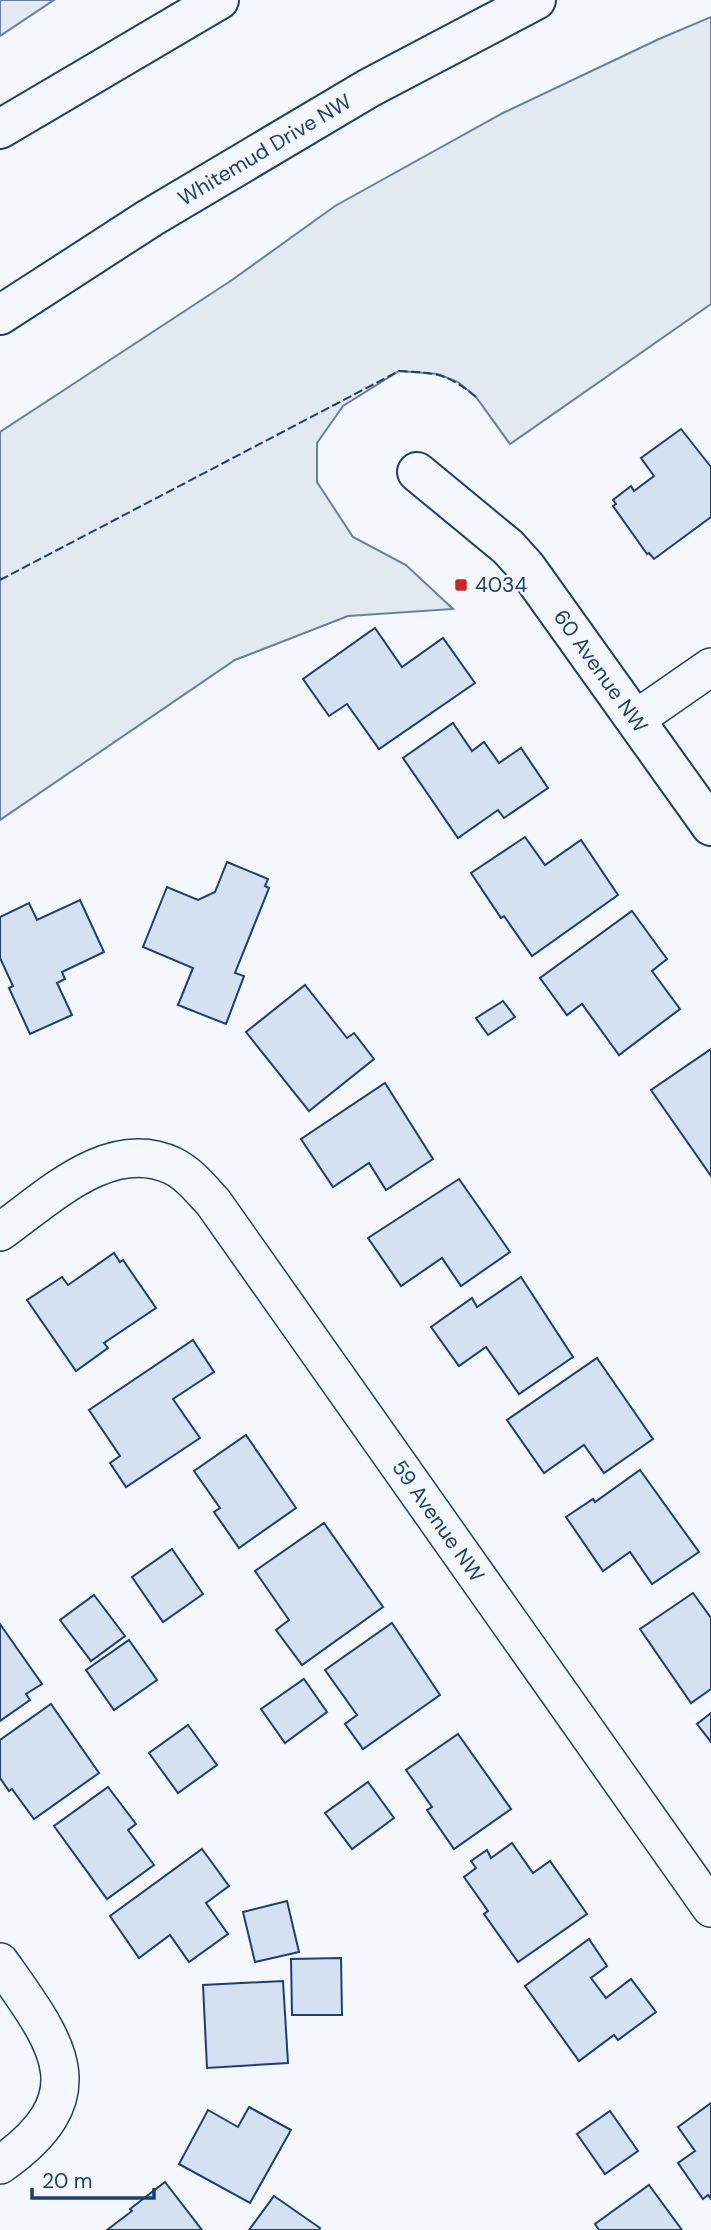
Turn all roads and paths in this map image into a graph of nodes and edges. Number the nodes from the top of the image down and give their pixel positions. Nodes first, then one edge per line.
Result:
1 (219, 0) edge
2 (536, 0) edge
3 (0, 129) edge
4 (0, 315) edge
5 (417, 472) dead end
6 (711, 667) edge
7 (636, 719) junction
8 (711, 826) edge
9 (0, 1232) edge
10 (711, 1908) edge
11 (0, 1962) edge
12 (0, 2165) edge

1 - 3 main road
2 - 4 main road, Whitemud Drive NW
5 - 7 main road, 60 Avenue NW
6 - 7 street
7 - 8 main road, 60 Avenue NW
9 - 10 street, 59 Avenue NW
11 - 12 street

